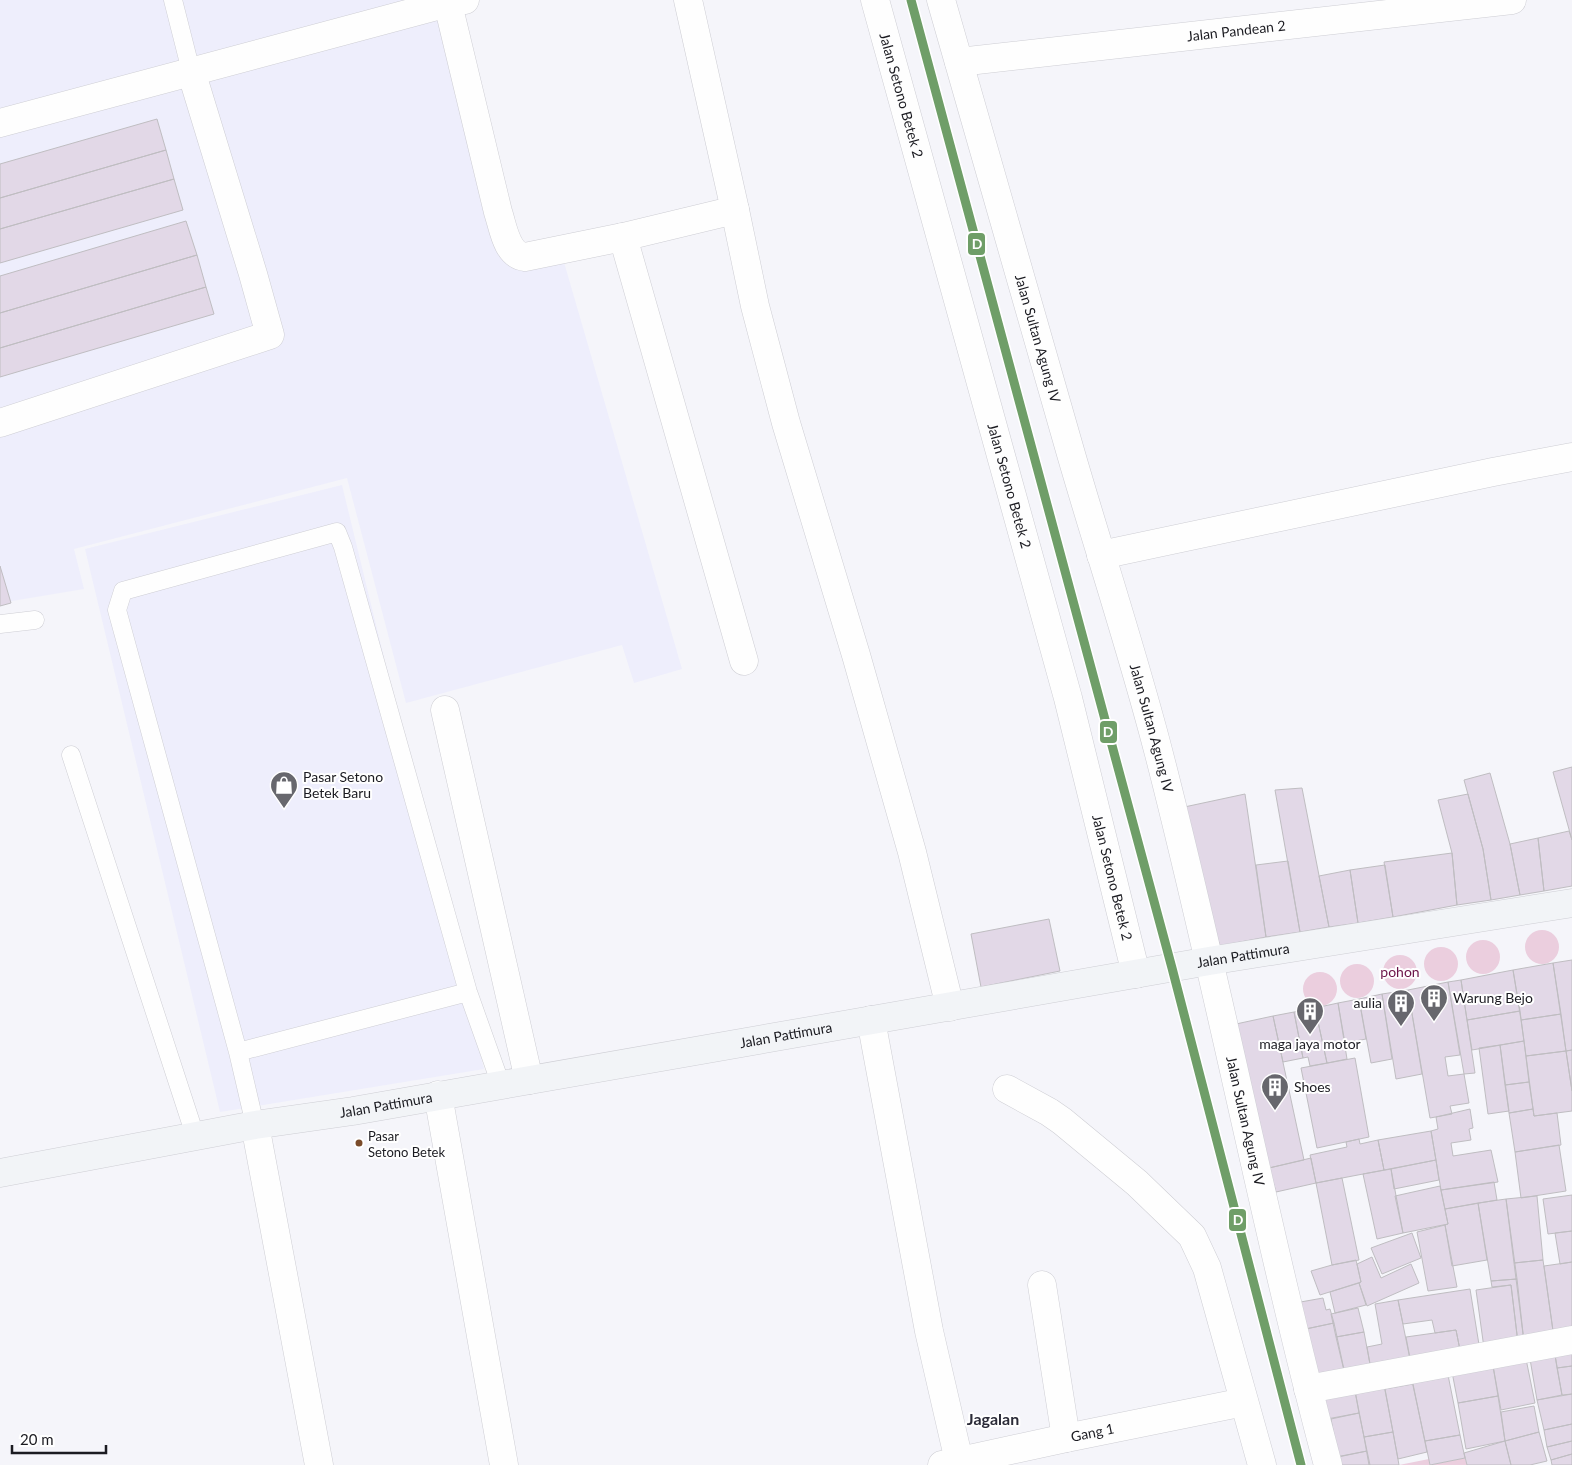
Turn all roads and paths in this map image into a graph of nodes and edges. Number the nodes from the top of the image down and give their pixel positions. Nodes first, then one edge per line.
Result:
1 (173, 0) edge
2 (688, 0) edge
3 (875, 0) edge
4 (941, 0) edge
5 (1512, 0) edge
6 (454, 1) edge
7 (959, 62) junction
8 (191, 71) junction
9 (0, 123) edge
10 (735, 210) junction
11 (623, 237) junction
12 (0, 423) edge
13 (1572, 457) edge
14 (1101, 555) junction
15 (35, 620) dead end
16 (0, 624) edge
17 (744, 661) dead end
18 (445, 710) dead end
19 (71, 755) dead end
20 (1572, 903) edge
21 (1209, 961) junction
22 (1136, 974) junction
23 (468, 992) junction
24 (950, 1007) junction
25 (871, 1020) junction
26 (238, 1052) junction
27 (529, 1080) junction
28 (501, 1085) junction
29 (1007, 1090) dead end
30 (438, 1095) junction
31 (255, 1125) junction
32 (194, 1137) junction
33 (0, 1173) edge
34 (1042, 1285) dead end
35 (1572, 1340) edge
36 (1308, 1389) junction
37 (1244, 1402) junction
38 (1066, 1438) junction
39 (1019, 1457) edge
40 (950, 1463) edge
41 (319, 1465) edge
42 (504, 1465) edge
43 (1262, 1465) edge
44 (1328, 1465) edge

1 - 8 lane
2 - 10 street
3 - 22 street, Jalan Setono Betek 2
4 - 7 street, Jalan Sultan Agung IV
5 - 7 street, Jalan Pandean 2
6 - 8 street
6 - 11 street
7 - 14 street, Jalan Sultan Agung IV
8 - 9 street
8 - 12 street
10 - 11 street
10 - 24 street
11 - 17 street
13 - 14 street
14 - 21 street, Jalan Sultan Agung IV
15 - 16 lane
18 - 27 street
19 - 32 lane
20 - 21 main road, Jalan Pattimura
21 - 22 main road, Jalan Pattimura
21 - 36 street, Jalan Sultan Agung IV
22 - 24 main road, Jalan Pattimura
23 - 26 lane
23 - 26 lane
23 - 28 lane
24 - 25 main road, Jalan Pattimura
25 - 27 main road, Jalan Pattimura
25 - 40 street
26 - 31 lane
27 - 28 main road, Jalan Pattimura
28 - 30 main road, Jalan Pattimura
29 - 37 street
30 - 31 main road, Jalan Pattimura
30 - 42 street
31 - 32 main road, Jalan Pattimura
31 - 41 street
32 - 33 main road, Jalan Pattimura
34 - 38 street
35 - 36 street
36 - 44 street, Jalan Sultan Agung IV
37 - 38 street, Gang 1
37 - 43 street
38 - 39 street, Gang 1
39 - 40 street, Gang 1

